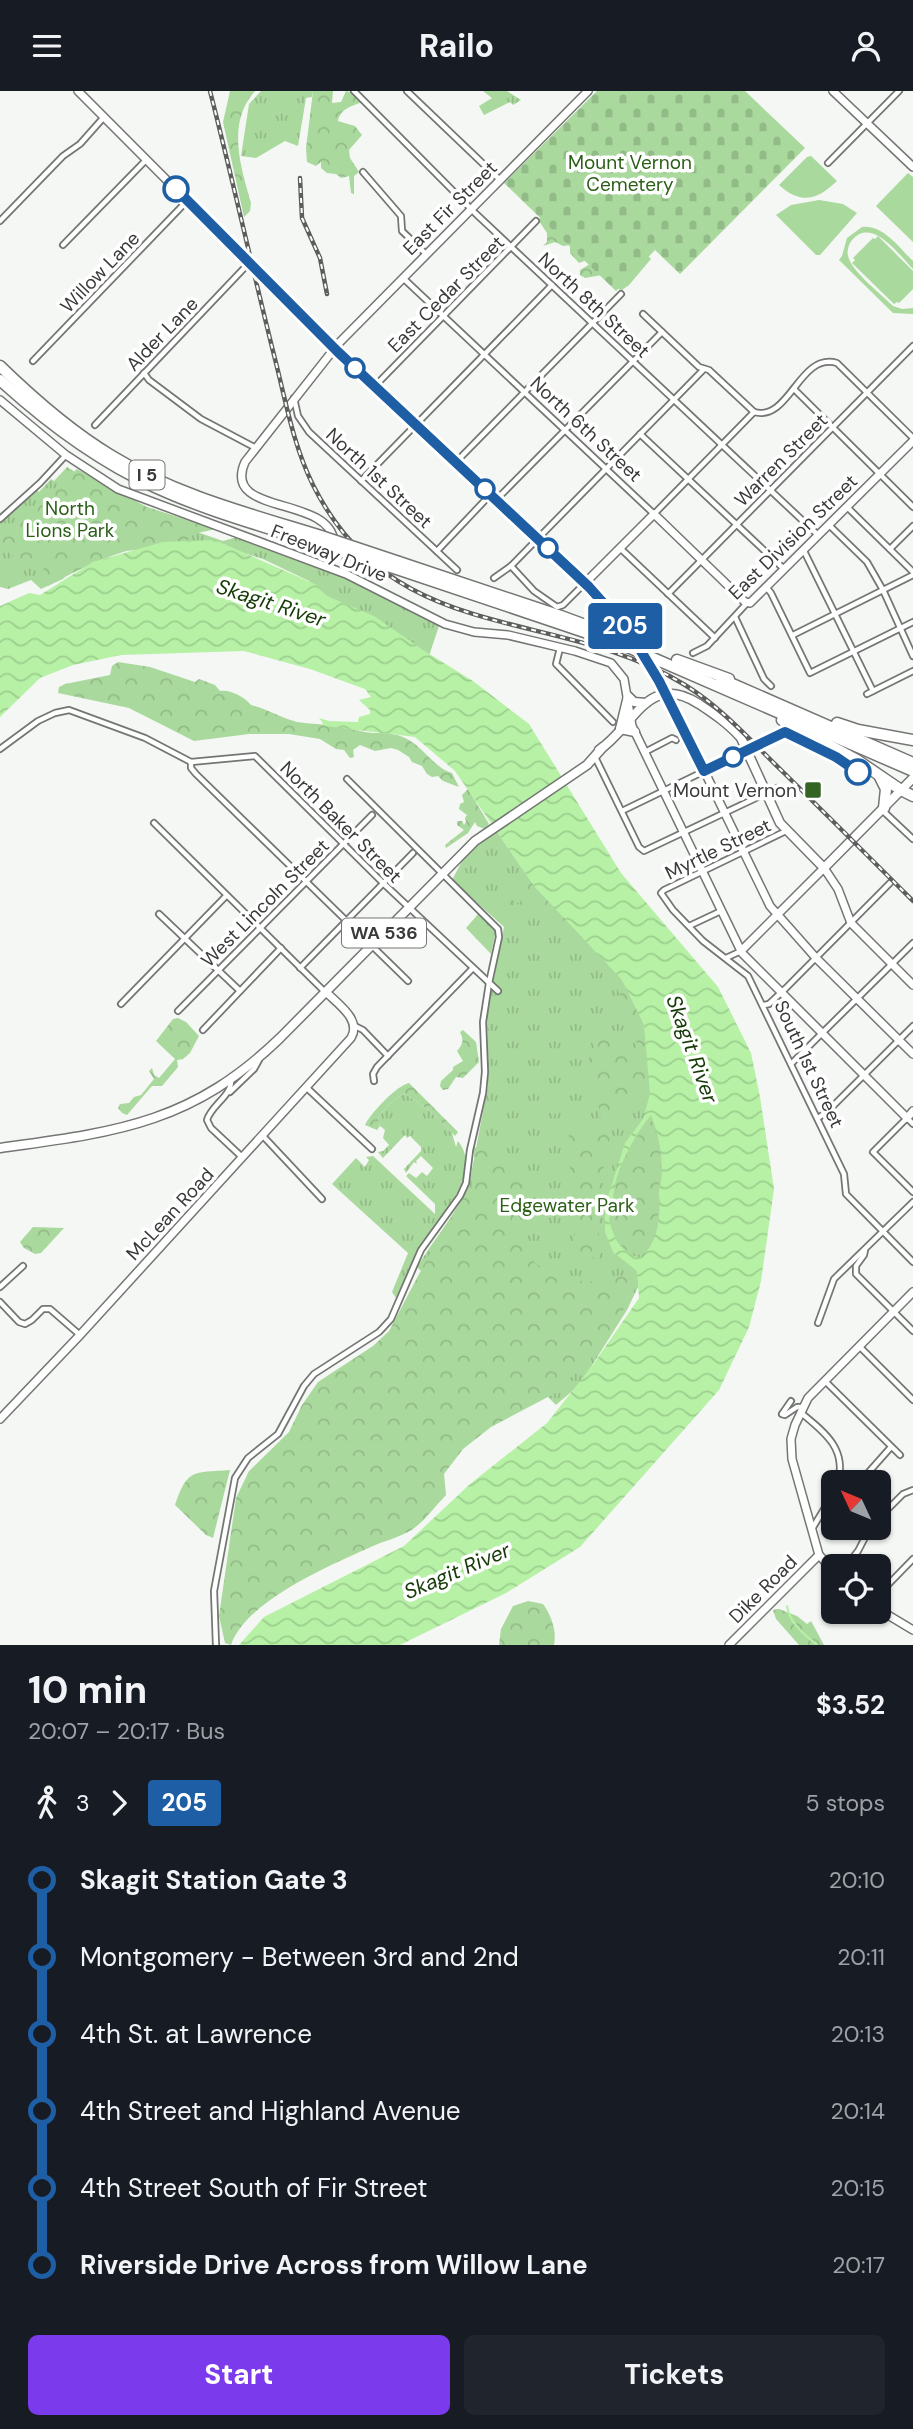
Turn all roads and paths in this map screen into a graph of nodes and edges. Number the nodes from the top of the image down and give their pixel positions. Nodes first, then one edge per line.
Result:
1 (78, 91) edge
2 (354, 91) edge
3 (407, 91) edge
4 (833, 91) edge
5 (899, 91) edge
6 (585, 92) edge
7 (104, 117) junction
8 (867, 124) junction
9 (146, 160) junction
10 (828, 163) dead end
11 (913, 167) edge
12 (363, 172) dead end
13 (500, 180) junction
14 (187, 201) junction
15 (471, 209) junction
16 (0, 221) edge
17 (536, 221) dead end
18 (64, 244) dead end
19 (512, 247) junction
20 (426, 254) junction
21 (249, 263) junction
22 (403, 278) junction
23 (552, 285) junction
24 (621, 294) dead end
25 (643, 314) dead end
26 (444, 317) junction
27 (593, 322) junction
28 (662, 332) junction
29 (913, 346) edge
30 (334, 348) junction
31 (484, 354) junction
32 (633, 360) junction
33 (33, 361) dead end
34 (0, 366) edge
35 (704, 369) junction
36 (144, 373) junction
37 (0, 375) edge
38 (0, 380) edge
39 (374, 386) junction
40 (794, 389) junction
41 (524, 392) junction
42 (867, 393) junction
43 (294, 398) junction
44 (675, 399) junction
45 (0, 400) edge
46 (754, 412) junction
47 (95, 425) dead end
48 (415, 425) junction
49 (833, 427) junction
50 (565, 430) junction
51 (62, 432) junction
52 (640, 434) junction
53 (913, 440) edge
54 (722, 444) junction
55 (254, 447) junction
56 (65, 455) junction
57 (456, 462) junction
58 (606, 469) junction
59 (880, 474) junction
60 (688, 479) junction
61 (361, 481) junction
62 (771, 490) junction
63 (493, 497) junction
64 (847, 507) junction
65 (913, 507) edge
66 (654, 514) junction
67 (0, 519) edge
68 (737, 524) junction
69 (829, 525) junction
70 (913, 526) edge
71 (819, 535) junction
72 (537, 538) junction
73 (319, 540) junction
74 (620, 548) junction
75 (890, 549) junction
76 (437, 551) junction
77 (804, 551) junction
78 (703, 559) junction
79 (398, 566) junction
80 (511, 566) junction
81 (329, 567) junction
82 (785, 570) junction
83 (457, 571) dead end
84 (913, 573) edge
85 (494, 578) dead end
86 (585, 583) junction
87 (766, 587) junction
88 (883, 590) junction
89 (668, 594) junction
90 (747, 603) junction
91 (834, 615) junction
92 (734, 617) junction
93 (913, 622) edge
94 (900, 628) junction
95 (793, 635) junction
96 (715, 638) junction
97 (560, 647) junction
98 (853, 652) junction
99 (693, 653) dead end
100 (913, 656) edge
101 (677, 660) junction
102 (913, 671) edge
103 (771, 686) dead end
104 (873, 691) junction
105 (733, 692) junction
106 (867, 694) dead end
107 (628, 696) junction
108 (646, 703) junction
109 (630, 719) junction
110 (613, 722) dead end
111 (620, 729) junction
112 (635, 732) junction
113 (785, 732) dead end
114 (676, 740) dead end
115 (913, 740) edge
116 (603, 747) junction
117 (0, 750) edge
118 (747, 751) junction
119 (644, 753) junction
120 (595, 757) junction
121 (191, 762) junction
122 (909, 766) edge
123 (581, 768) junction
124 (704, 771) junction
125 (875, 772) junction
126 (913, 778) edge
127 (346, 779) dead end
128 (777, 788) dead end
129 (901, 790) junction
130 (663, 791) junction
131 (766, 793) junction
132 (913, 796) edge
133 (883, 809) junction
134 (622, 811) junction
135 (725, 814) junction
136 (372, 815) dead end
137 (155, 823) dead end
138 (786, 831) junction
139 (683, 833) junction
140 (913, 839) edge
141 (344, 843) junction
142 (744, 852) junction
143 (413, 853) dead end
144 (824, 868) junction
145 (702, 872) junction
146 (442, 873) junction
147 (307, 882) junction
148 (383, 883) junction
149 (890, 883) dead end
150 (662, 892) joint
151 (226, 896) junction
152 (409, 907) junction
153 (721, 911) junction
154 (159, 914) dead end
155 (777, 916) junction
156 (346, 921) junction
157 (851, 923) junction
158 (689, 926) junction
159 (260, 929) junction
160 (184, 937) junction
161 (913, 943) edge
162 (372, 946) junction
163 (281, 948) junction
164 (741, 951) junction
165 (726, 958) junction
166 (816, 958) junction
167 (892, 964) junction
168 (300, 968) junction
169 (473, 968) junction
170 (219, 970) junction
171 (408, 981) dead end
172 (489, 983) junction
173 (913, 985) edge
174 (240, 991) junction
175 (326, 992) junction
176 (498, 992) dead end
177 (782, 992) junction
178 (857, 999) junction
179 (121, 1004) dead end
180 (764, 1005) junction
181 (178, 1011) dead end
182 (355, 1026) junction
183 (913, 1026) edge
184 (203, 1030) dead end
185 (822, 1033) junction
186 (899, 1040) junction
187 (913, 1054) edge
188 (261, 1056) junction
189 (388, 1056) junction
190 (791, 1063) junction
191 (864, 1075) junction
192 (231, 1080) junction
193 (374, 1081) dead end
194 (307, 1088) junction
195 (226, 1094) junction
196 (913, 1111) edge
197 (818, 1118) junction
198 (910, 1121) edge
199 (262, 1136) junction
200 (0, 1148) edge
201 (372, 1149) dead end
202 (243, 1157) junction
203 (913, 1192) edge
204 (323, 1199) dead end
205 (913, 1202) edge
206 (883, 1232) junction
207 (865, 1249) junction
208 (913, 1262) edge
209 (23, 1266) dead end
210 (0, 1287) edge
211 (913, 1292) edge
212 (0, 1302) edge
213 (893, 1312) junction
214 (818, 1323) dead end
215 (913, 1331) edge
216 (80, 1335) junction
217 (859, 1346) junction
218 (825, 1381) junction
219 (913, 1399) edge
220 (792, 1401) dead end
221 (801, 1409) junction
222 (0, 1419) edge
223 (891, 1447) junction
224 (900, 1455) dead end
225 (840, 1470) edge
226 (871, 1470) edge
227 (913, 1490) edge
228 (891, 1506) edge
229 (821, 1515) edge
230 (812, 1530) junction
231 (819, 1555) joint
232 (913, 1559) edge
233 (891, 1582) edge
234 (891, 1617) edge
235 (913, 1630) edge
236 (216, 1645) edge
237 (729, 1645) edge

1 - 7 street
2 - 15 street, North 8th Street
3 - 13 street
4 - 8 street
5 - 8 street
6 - 13 street, East Fir Street
7 - 9 street
7 - 16 street
8 - 10 street
8 - 11 street
9 - 14 street
9 - 18 street
12 - 20 street
13 - 15 street, East Fir Street
14 - 21 street
14 - 33 street, Willow Lane
15 - 19 street, North 8th Street
15 - 20 street, East Fir Street
17 - 19 street, East Cedar Street
19 - 23 street, North 8th Street
19 - 26 street, East Cedar Street
20 - 22 street, East Fir Street
21 - 30 street
21 - 36 street, Alder Lane
22 - 26 street, North 6th Street
22 - 30 street, East Fir Street
23 - 27 street, North 8th Street
23 - 31 street
24 - 27 street
25 - 28 street
26 - 31 street, North 6th Street
26 - 39 street, East Cedar Street
27 - 32 street, North 8th Street
27 - 41 street
28 - 32 street
28 - 35 street
29 - 42 street, Warren Street
30 - 39 street
30 - 43 street, East Fir Street
31 - 41 street, North 6th Street
31 - 48 street
32 - 44 street, North 8th Street
32 - 50 street
34 - 73 highway, I 5
35 - 44 street
35 - 46 street
36 - 47 street, Alder Lane
36 - 55 street
37 - 51 highway, I 5
38 - 51 highway
39 - 48 street
40 - 42 street
40 - 46 street
40 - 49 street
41 - 50 street, North 6th Street
41 - 57 street
42 - 49 street, Warren Street
42 - 53 street
43 - 55 street, East Fir Street
43 - 61 street, North 1st Street
44 - 52 street
44 - 54 street, North 8th Street
45 - 56 street, Freeway Drive
46 - 54 street
48 - 57 street
48 - 61 street
49 - 59 street
49 - 62 street, Warren Street
50 - 58 street, North 6th Street
50 - 63 street
51 - 73 highway, I 5
52 - 58 street
52 - 60 street
53 - 59 street, East Division Street
54 - 60 street
54 - 62 street, North 8th Street
55 - 81 street, East Fir Street
56 - 67 street
56 - 81 street, Freeway Drive
57 - 63 street
58 - 66 street, North 6th Street
58 - 72 street
59 - 64 street, East Division Street
59 - 65 street
60 - 66 street
60 - 68 street
61 - 76 street, North 1st Street
62 - 68 street, Warren Street
62 - 71 street, North 8th Street
63 - 72 street
63 - 76 street
64 - 69 street, East Division Street
64 - 75 street
66 - 74 street
66 - 78 street, North 6th Street
68 - 78 street, Warren Street
68 - 82 street
69 - 71 street, East Division Street
69 - 88 street
70 - 75 street
71 - 77 street, East Division Street
72 - 80 street
72 - 86 street
73 - 79 highway, I 5, bridge
74 - 86 street
74 - 89 street
75 - 84 street
76 - 83 street, North 1st Street
77 - 82 street, East Division Street
77 - 91 street
78 - 89 street, Warren Street
78 - 90 street, North 6th Street
79 - 101 highway, I 5
79 - 105 highway, I 5
80 - 85 street
80 - 86 street
81 - 97 street, Freeway Drive
82 - 87 street, East Division Street
84 - 88 street
86 - 124 street, bridge
87 - 90 street, East Division Street
87 - 95 street
88 - 91 street
88 - 94 street
89 - 96 street
90 - 92 street, East Division Street
91 - 95 street
91 - 98 street
92 - 96 street, East Division Street
92 - 103 street
93 - 94 street
94 - 98 street
94 - 100 street
95 - 98 street
96 - 99 street, East Division Street
97 - 107 street, Freeway Drive
97 - 110 street
98 - 104 street
101 - 115 highway
101 - 122 highway, I 5
102 - 104 street
104 - 106 street
105 - 122 highway, I 5
105 - 125 highway
107 - 108 main road
107 - 109 street, Freeway Drive
107 - 111 main road
108 - 109 main road, WA 536
108 - 118 main road, WA 536
109 - 111 main road, WA 536
109 - 112 street
111 - 112 main road
111 - 116 main road, WA 536
112 - 119 street
113 - 118 street
114 - 119 street
116 - 120 main road, WA 536
116 - 123 main road, WA 536
117 - 121 street
118 - 124 street
118 - 131 main road, WA 536
119 - 130 street
120 - 123 main road, WA 536
120 - 134 street
121 - 141 street, North Baker Street
121 - 147 street
123 - 146 main road, WA 536
124 - 130 street
124 - 135 street
125 - 129 highway
125 - 133 highway
126 - 129 main road
127 - 146 street
128 - 131 street
129 - 132 highway
129 - 133 main road
130 - 134 street
130 - 139 street
131 - 135 street
131 - 138 main road, WA 536
133 - 140 street
133 - 144 main road
134 - 139 street
135 - 139 street
135 - 142 street
136 - 141 street, West Lincoln Street
137 - 151 street
138 - 142 street, Myrtle Street
138 - 144 main road, WA 536
139 - 145 street
141 - 147 street, West Lincoln Street
141 - 148 street, North Baker Street
142 - 145 street, Myrtle Street
142 - 155 street
143 - 148 street
144 - 155 street
144 - 157 street
145 - 150 street, Myrtle Street
145 - 153 street
146 - 152 main road, WA 536
146 - 172 street
147 - 156 street
147 - 159 street, West Lincoln Street
148 - 152 street, North Baker Street
148 - 156 street
149 - 157 street
150 - 158 street, South 1st Street
151 - 159 street
151 - 160 street
152 - 162 main road, WA 536
152 - 169 street, North Baker Street
153 - 158 street
153 - 164 street
154 - 160 street
155 - 164 street
155 - 166 street
156 - 162 street
156 - 168 street
157 - 166 street
157 - 167 street
158 - 165 street, South 1st Street
159 - 163 street
159 - 170 street, West Lincoln Street
160 - 170 street
160 - 179 street
161 - 167 street
162 - 171 street
162 - 175 main road, WA 536
163 - 168 street
163 - 174 street
164 - 165 street
164 - 177 street
165 - 180 street, South 1st Street
166 - 177 street
166 - 178 street
167 - 173 street
167 - 178 street
168 - 175 street
169 - 172 street, North Baker Street
169 - 189 street
170 - 174 street
170 - 181 street, West Lincoln Street
172 - 176 street, North Baker Street
172 - 236 street
174 - 184 street
175 - 182 street
175 - 188 main road, WA 536
177 - 180 street
177 - 185 street
178 - 185 street
178 - 186 street
180 - 190 street, South 1st Street
182 - 189 street
182 - 194 street, McLean Road
183 - 186 street
185 - 190 street
185 - 191 street
186 - 187 street
186 - 191 street
188 - 192 main road, WA 536
188 - 195 street
189 - 193 street
190 - 197 street, South 1st Street
191 - 197 street
191 - 198 street
192 - 195 street
192 - 200 main road, WA 536
194 - 199 street, McLean Road
194 - 201 street
195 - 202 street
196 - 198 street
197 - 206 street, South 1st Street
198 - 203 street
199 - 202 street, McLean Road
199 - 204 street
202 - 216 street, McLean Road
205 - 206 street
206 - 207 street
206 - 208 street
207 - 213 street
207 - 214 street
209 - 210 street
211 - 213 street
212 - 216 street
213 - 215 street
213 - 217 street
216 - 222 street, McLean Road
217 - 218 street
217 - 219 street
218 - 221 street
218 - 223 street
220 - 221 street
221 - 225 street
221 - 230 street
223 - 224 street
223 - 226 street
227 - 228 street
229 - 230 street
230 - 231 street
231 - 237 street, Dike Road
232 - 233 street
234 - 235 street

